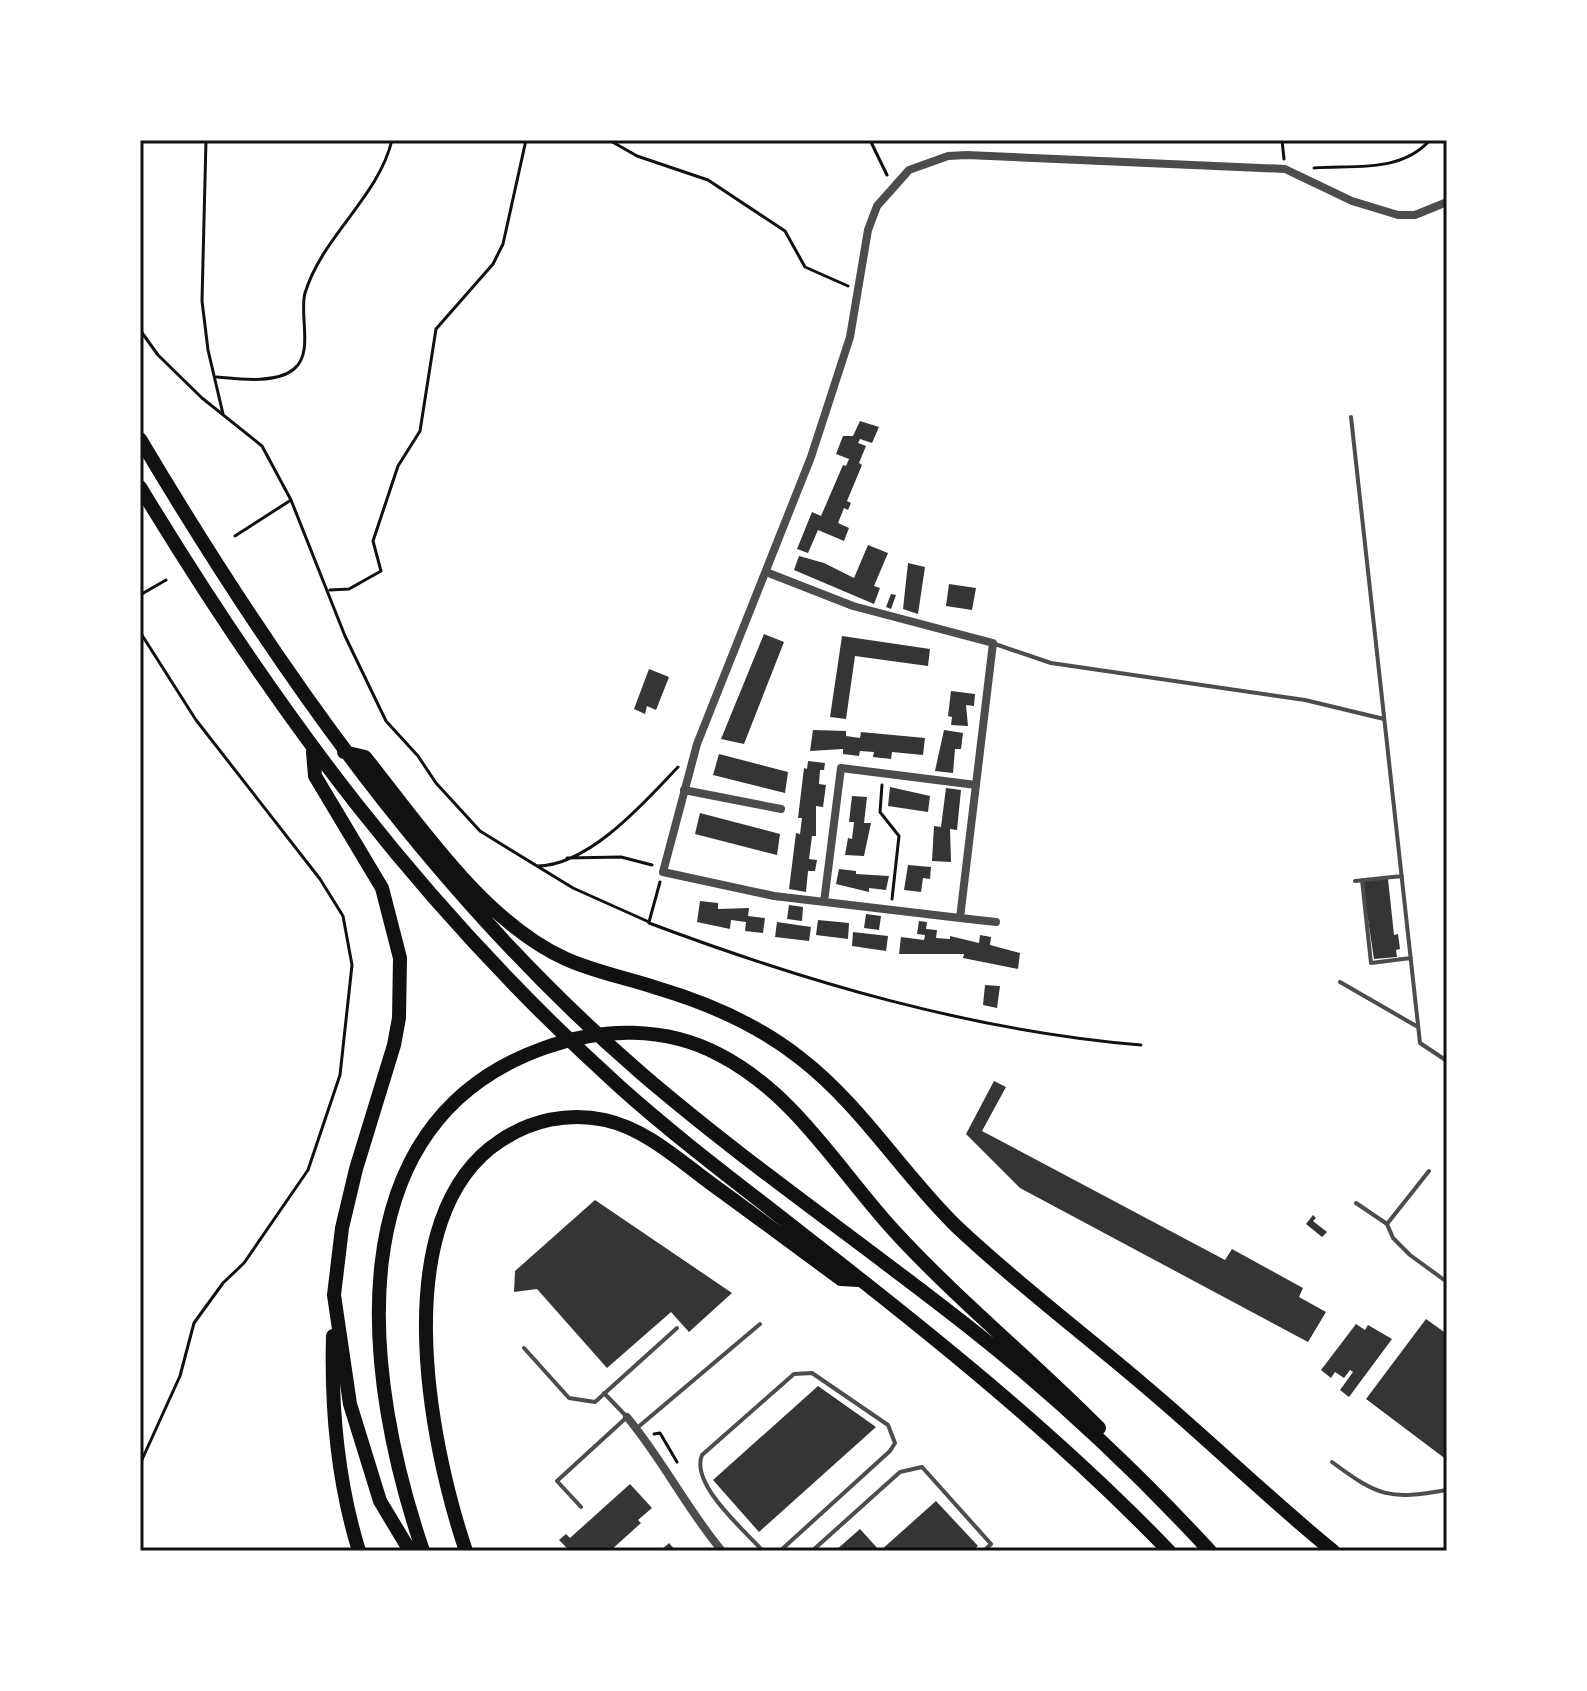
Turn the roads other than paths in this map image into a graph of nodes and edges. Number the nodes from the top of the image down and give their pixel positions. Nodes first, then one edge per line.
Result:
1 (1447, 202) edge
2 (1351, 417) dead end
3 (140, 439) edge
4 (140, 487) edge
5 (766, 572) junction
6 (993, 643) junction
7 (1384, 719) junction
8 (313, 751) junction
9 (344, 752) junction
10 (976, 785) junction
11 (684, 790) junction
12 (781, 809) dead end
13 (1402, 876) junction
14 (1362, 880) junction
15 (1355, 881) dead end
16 (824, 902) junction
17 (960, 918) junction
18 (996, 922) dead end
19 (1411, 958) junction
20 (1340, 982) dead end
21 (1419, 1027) junction
22 (1447, 1061) edge
23 (1429, 1171) dead end
24 (1356, 1203) dead end
25 (1387, 1224) junction
26 (859, 1280) junction
27 (1447, 1282) edge
28 (334, 1295) junction
29 (760, 1324) dead end
30 (677, 1328) dead end
31 (524, 1348) dead end
32 (604, 1393) junction
33 (627, 1417) junction
34 (637, 1428) junction
35 (1332, 1462) dead end
36 (1447, 1490) edge
37 (581, 1507) dead end
38 (359, 1551) edge
39 (410, 1551) edge
40 (423, 1551) edge
41 (466, 1551) edge
42 (722, 1551) edge
43 (763, 1551) edge
44 (780, 1551) edge
45 (812, 1551) edge
46 (984, 1551) edge
47 (1169, 1551) edge
48 (1210, 1551) edge
49 (1222, 1551) edge
50 (1333, 1551) edge

1 - 5 street
2 - 7 lane
3 - 9 highway
4 - 8 highway
5 - 6 street
5 - 11 street
6 - 7 lane
6 - 10 street
7 - 13 lane
8 - 26 highway
8 - 28 highway
9 - 48 highway
9 - 50 highway
10 - 16 street
10 - 17 street
11 - 12 street
11 - 16 street
13 - 14 lane
13 - 19 lane
14 - 15 lane
14 - 19 lane
16 - 17 street
17 - 18 street
19 - 21 lane
20 - 21 lane
21 - 22 lane
23 - 25 lane
24 - 25 lane
25 - 27 lane
26 - 41 highway
26 - 47 highway
28 - 38 highway
28 - 39 highway
29 - 34 lane
30 - 32 lane
31 - 32 lane
32 - 33 lane
33 - 34 street
33 - 37 lane
34 - 42 street
35 - 36 lane
40 - 49 highway
43 - 44 lane
45 - 46 lane

